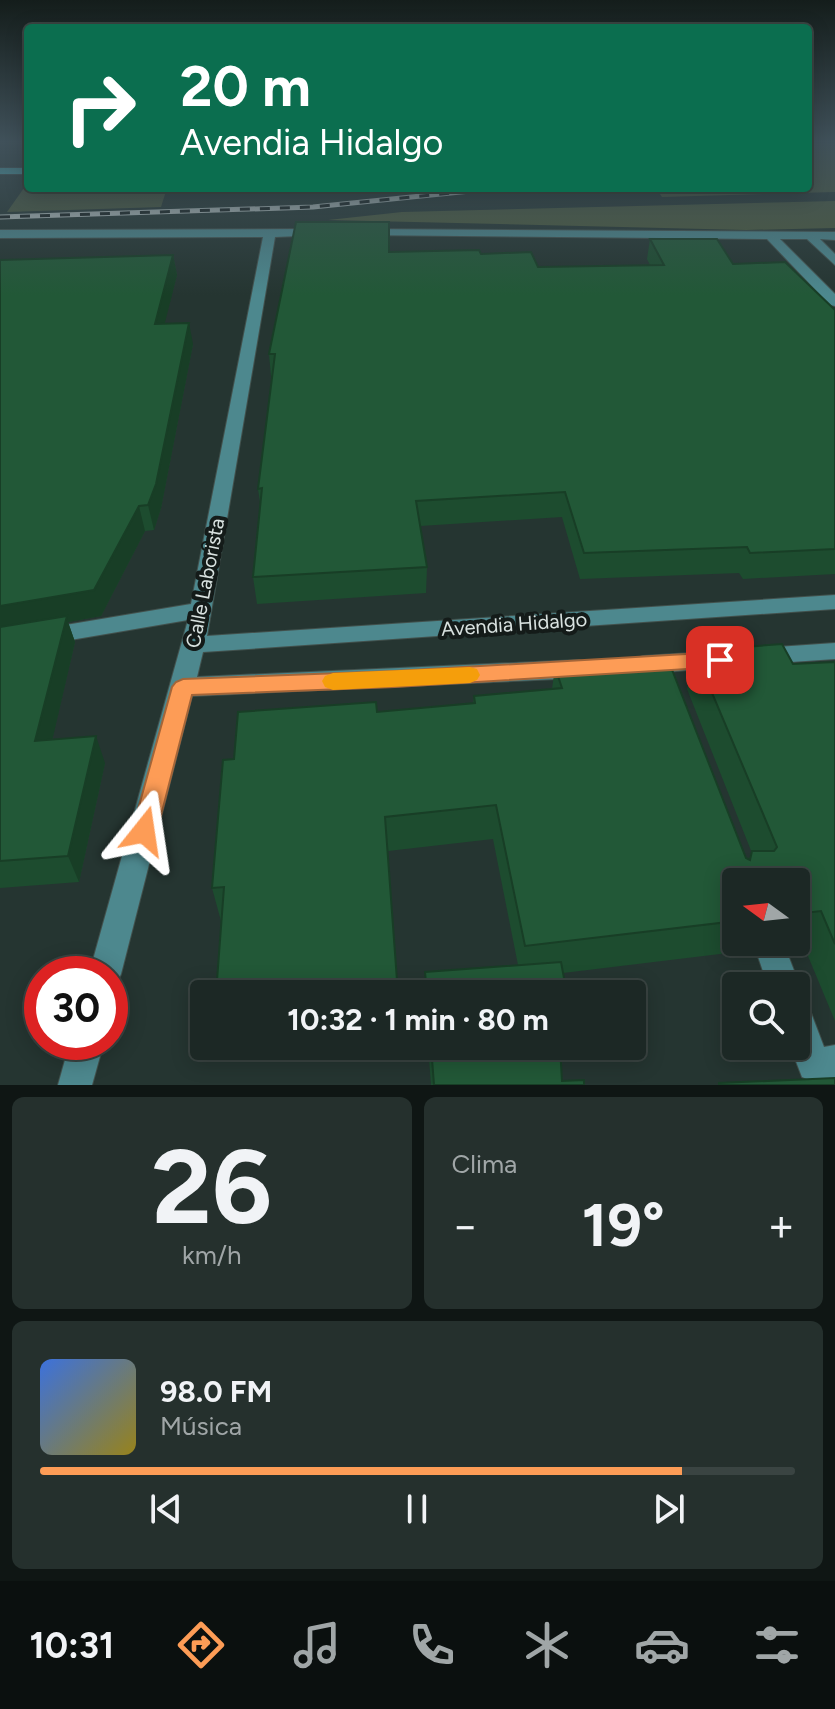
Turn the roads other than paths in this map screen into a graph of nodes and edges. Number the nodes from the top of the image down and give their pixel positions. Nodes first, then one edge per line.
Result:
1 (270, 233) junction
2 (333, 233) edge
3 (349, 233) edge
4 (0, 234) edge
5 (810, 236) junction
6 (835, 236) edge
7 (771, 237) junction
8 (835, 261) edge
9 (835, 302) edge
10 (835, 602) edge
11 (200, 610) junction
12 (0, 644) edge
13 (194, 645) junction
14 (835, 651) edge
15 (663, 664) junction
16 (183, 687) junction
17 (674, 693) edge
18 (110, 956) edge
19 (810, 1040) edge
20 (82, 1060) edge
21 (824, 1063) edge
22 (75, 1085) edge

1 - 2 street
1 - 4 street
1 - 11 street, Calle Laborista
3 - 7 street
5 - 6 street
5 - 7 street
5 - 8 street
7 - 9 street
10 - 13 street, Avendia Hidalgo
11 - 12 street
11 - 13 street, Calle Laborista
13 - 16 street, Calle Laborista
14 - 15 street
15 - 16 street
15 - 17 street
16 - 18 street, Calle Laborista
19 - 21 street
20 - 22 street

